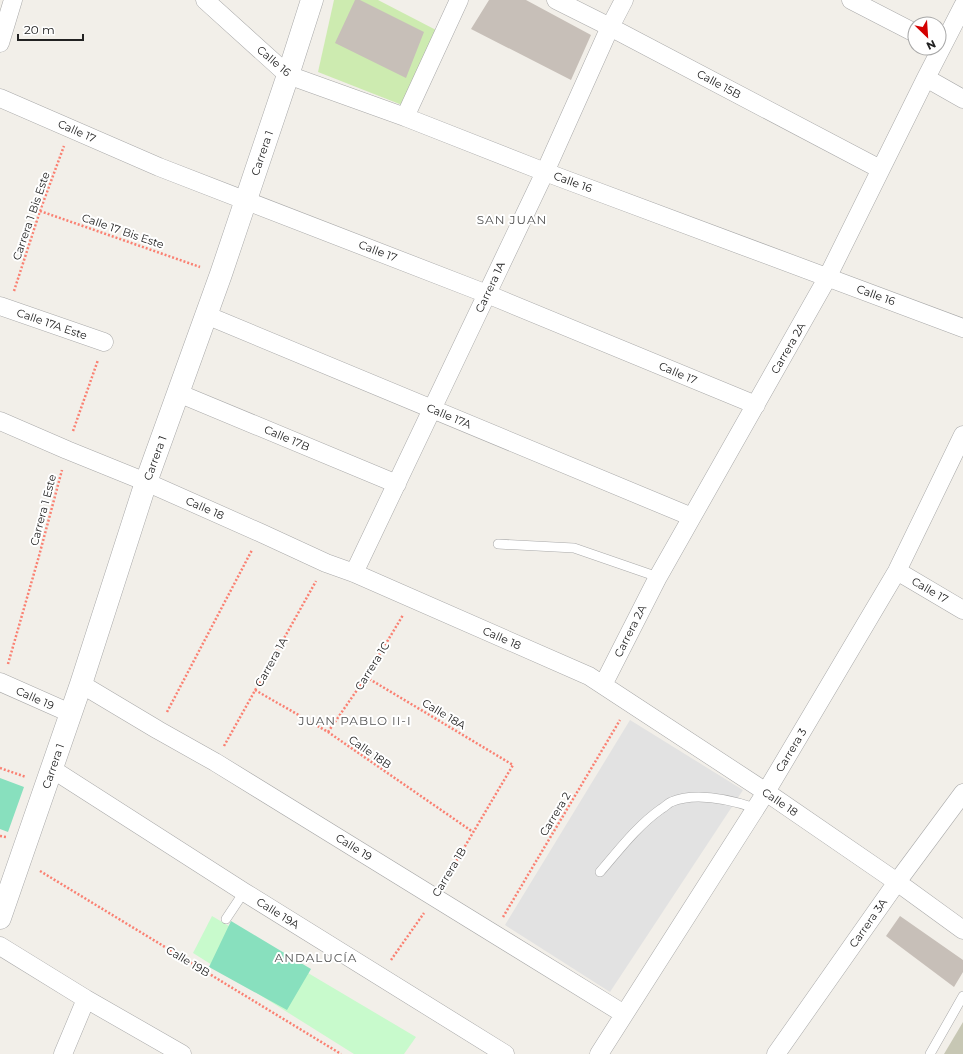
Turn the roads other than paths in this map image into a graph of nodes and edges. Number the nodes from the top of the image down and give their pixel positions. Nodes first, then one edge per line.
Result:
1 (13, 0) edge
2 (205, 0) edge
3 (312, 0) edge
4 (459, 0) edge
5 (556, 0) edge
6 (624, 0) edge
7 (851, 0) edge
8 (963, 6) edge
9 (610, 27) junction
10 (907, 29) edge
11 (947, 34) edge
12 (0, 43) edge
13 (936, 56) edge
14 (288, 75) junction
15 (926, 78) junction
16 (0, 98) edge
17 (963, 99) edge
18 (405, 117) junction
19 (880, 169) junction
20 (545, 172) junction
21 (246, 201) junction
22 (828, 277) junction
23 (487, 294) junction
24 (4, 307) edge
25 (206, 315) junction
26 (963, 328) edge
27 (104, 342) road end
28 (178, 393) junction
29 (756, 405) junction
30 (432, 409) junction
31 (0, 421) edge
32 (963, 435) edge
33 (146, 482) junction
34 (397, 484) junction
35 (692, 517) junction
36 (498, 544) dead end
37 (897, 571) junction
38 (354, 573) junction
39 (658, 577) junction
40 (963, 610) edge
41 (1, 683) edge
42 (81, 684) junction
43 (603, 685) junction
44 (70, 713) junction
45 (49, 777) junction
46 (766, 792) junction
47 (963, 793) edge
48 (755, 808) junction
49 (600, 872) dead end
50 (897, 882) junction
51 (244, 892) junction
52 (0, 918) edge
53 (226, 919) dead end
54 (963, 930) edge
55 (0, 946) edge
56 (963, 996) edge
57 (86, 999) junction
58 (624, 1014) junction
59 (154, 1047) edge
60 (479, 1047) edge
61 (606, 1051) edge
62 (63, 1054) edge
63 (182, 1054) edge
64 (505, 1054) edge
65 (776, 1054) edge
66 (930, 1054) edge

1 - 12 street
2 - 14 street, Calle 16
3 - 14 street, Carrera 1
4 - 18 street
5 - 9 street, Calle 15B
6 - 9 street, Carrera 1A
7 - 10 street
8 - 11 street, Carrera 2A
9 - 19 street, Calle 15B
9 - 20 street, Carrera 1A
13 - 15 street, Carrera 2A
14 - 18 street, Calle 16
14 - 21 street, Carrera 1
15 - 17 street
15 - 19 street, Carrera 2A
16 - 21 street, Calle 17
18 - 20 street, Calle 16
19 - 22 street, Carrera 2A
20 - 22 street, Calle 16
20 - 23 street, Carrera 1A
21 - 23 street, Calle 17
21 - 25 street, Carrera 1
22 - 26 street, Calle 16
22 - 29 street, Carrera 2A
23 - 29 street, Calle 17
23 - 30 street, Carrera 1A
24 - 27 street, Calle 17A Este
25 - 28 street, Carrera 1
25 - 30 street, Calle 17A
28 - 33 street, Carrera 1
28 - 34 street, Calle 17B
29 - 35 street, Carrera 2A
30 - 34 street, Carrera 1A
30 - 35 street, Calle 17A
31 - 33 street, Calle 18
32 - 37 street, Carrera 3
33 - 38 street, Calle 18
33 - 42 street, Carrera 1
34 - 38 street, Carrera 1A
35 - 39 street, Carrera 2A
36 - 39 lane
37 - 40 street, Calle 17
37 - 46 street, Carrera 3
38 - 43 street, Calle 18
39 - 43 street, Carrera 2A
41 - 44 street, Calle 19
42 - 44 street, Carrera 1
42 - 58 street, Calle 19
43 - 46 street, Calle 18
44 - 45 street, Carrera 1
45 - 51 street, Calle 19A
45 - 52 street, Carrera 1
46 - 48 street, Carrera 3
46 - 50 street, Calle 18
47 - 50 street, Carrera 3A
48 - 49 lane
48 - 58 street, Carrera 3
50 - 54 street, Calle 18
50 - 65 street, Carrera 3A
51 - 53 lane
51 - 60 street, Calle 19A
55 - 57 street
56 - 66 lane
57 - 59 street
57 - 62 street
58 - 61 street, Carrera 3
59 - 63 street
60 - 64 street, Calle 19A

